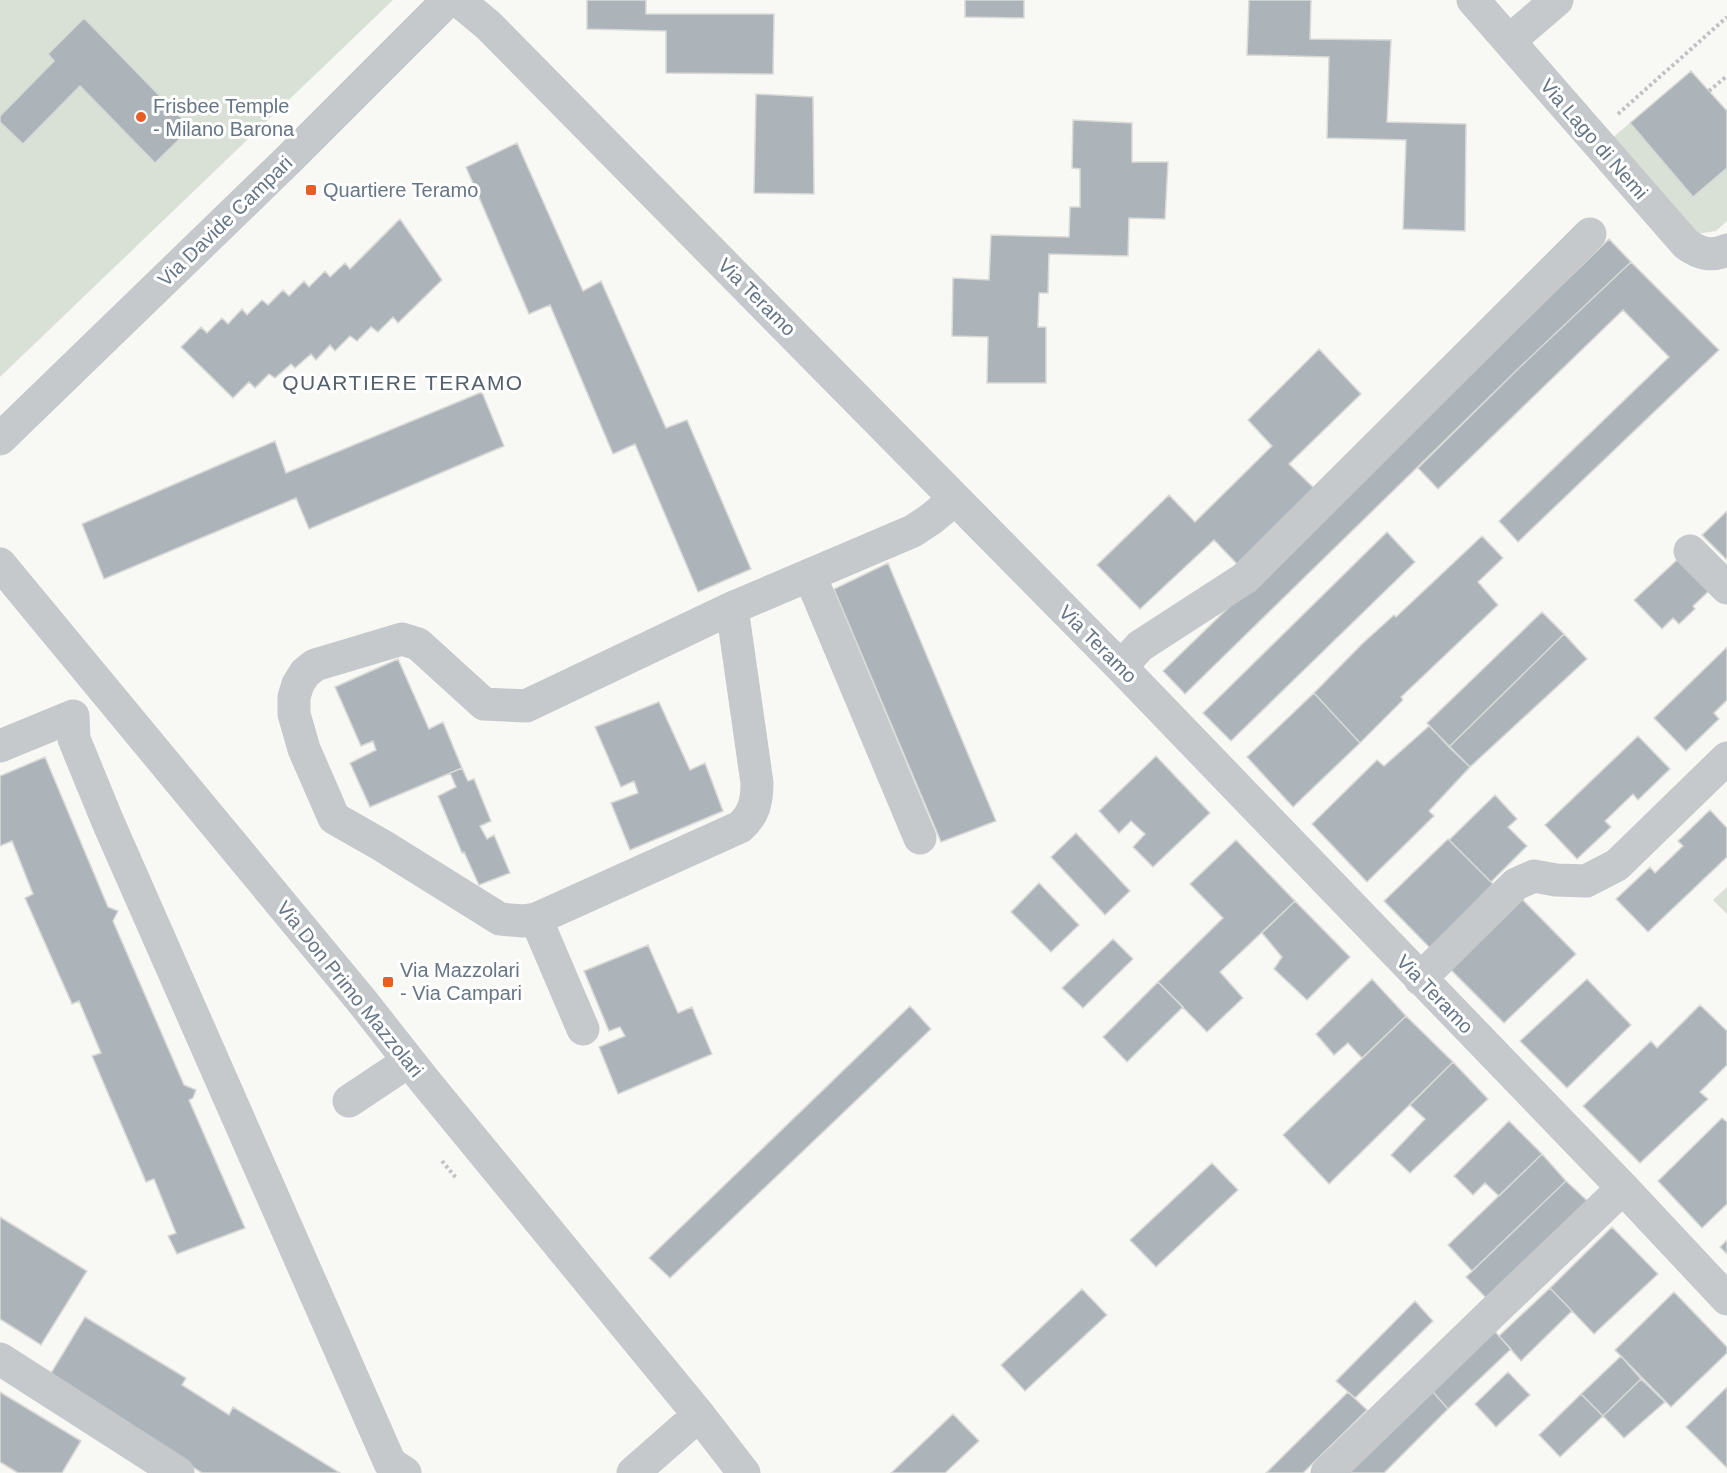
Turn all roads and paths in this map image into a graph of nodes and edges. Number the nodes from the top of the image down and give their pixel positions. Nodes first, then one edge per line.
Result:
1 (448, 0) edge
2 (458, 0) edge
3 (1473, 0) edge
4 (1557, 0) edge
5 (1727, 17) edge
6 (1509, 41) junction
7 (1727, 76) edge
8 (1724, 81) edge
9 (1709, 91) dead end
10 (1592, 137) junction
11 (1590, 234) dead end
12 (1727, 250) edge
13 (0, 440) edge
14 (955, 499) junction
15 (1690, 550) dead end
16 (0, 564) edge
17 (810, 576) junction
18 (1727, 588) edge
19 (732, 608) junction
20 (1121, 667) junction
21 (0, 746) edge
22 (1727, 758) edge
23 (920, 838) dead end
24 (536, 919) junction
25 (1420, 979) junction
26 (583, 1029) dead end
27 (409, 1061) junction
28 (349, 1101) dead end
29 (1623, 1188) junction
30 (1727, 1299) edge
31 (0, 1359) edge
32 (699, 1415) junction
33 (178, 1473) edge
34 (405, 1473) edge
35 (633, 1473) edge
36 (744, 1473) edge
37 (1327, 1473) edge

1 - 13 street, Via Davide Campari
2 - 14 street, Via Teramo
3 - 6 street, Via Lago di Nemi
4 - 6 street
5 - 10 path
6 - 10 street, Via Lago di Nemi
7 - 8 path
8 - 9 path
10 - 12 street, Via Lago di Nemi
11 - 20 street
14 - 17 street
14 - 20 street, Via Teramo
15 - 18 street
16 - 27 street, Via Don Primo Mazzolari
17 - 19 street
17 - 23 street
19 - 24 street
19 - 24 street
20 - 25 street, Via Teramo
21 - 34 street
22 - 25 street
24 - 26 street
25 - 29 street, Via Teramo
27 - 28 street
27 - 32 street, Via Don Primo Mazzolari
29 - 30 street, Via Teramo
29 - 37 street
31 - 33 street
32 - 35 street
32 - 36 street, Via Don Primo Mazzolari

